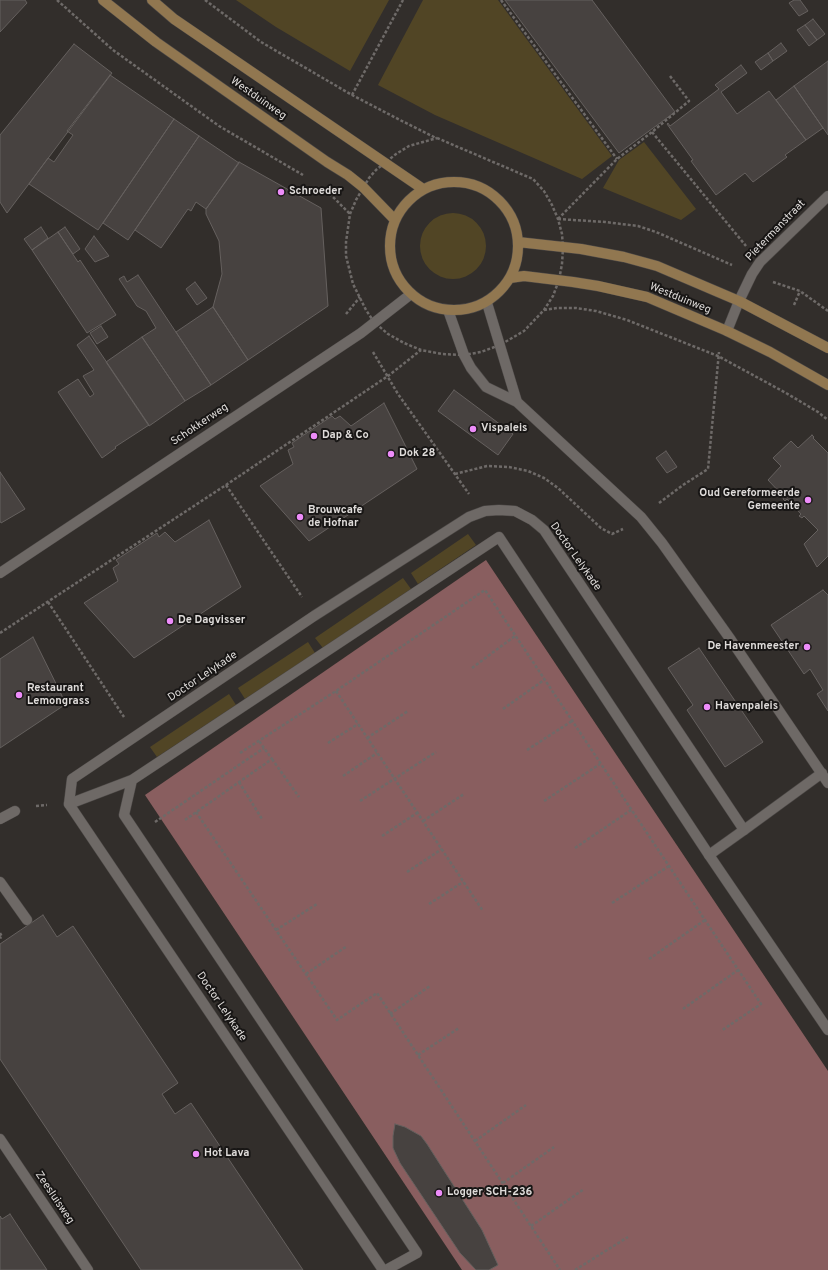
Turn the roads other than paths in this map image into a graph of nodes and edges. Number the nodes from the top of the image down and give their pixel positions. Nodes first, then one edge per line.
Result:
1 (103, 0) edge
2 (152, 0) edge
3 (423, 189) junction
4 (828, 196) edge
5 (395, 220) junction
6 (518, 242) junction
7 (510, 278) junction
8 (411, 294) junction
9 (739, 301) junction
10 (487, 303) junction
11 (448, 310) junction
12 (727, 331) junction
13 (828, 348) edge
14 (828, 385) edge
15 (517, 402) junction
16 (0, 572) edge
17 (822, 773) junction
18 (132, 780) junction
19 (828, 783) edge
20 (69, 804) junction
21 (15, 811) dead end
22 (0, 819) edge
23 (744, 830) junction
24 (709, 855) junction
25 (0, 882) edge
26 (27, 920) dead end
27 (828, 1030) edge
28 (0, 1139) edge
29 (88, 1270) edge
30 (384, 1270) edge

1 - 5 main road, Westduinweg
2 - 3 main road, Westduinweg
3 - 5 main road
3 - 6 main road
4 - 9 street, Pietermanstraat
5 - 8 main road
6 - 7 main road
6 - 9 main road, Westduinweg
7 - 10 main road
7 - 12 main road, Westduinweg
8 - 11 main road
8 - 16 street, Schokkerweg
9 - 12 street, Pietermanstraat
9 - 13 main road, Westduinweg
10 - 11 main road
10 - 15 street
11 - 15 street
12 - 14 main road, Westduinweg
15 - 17 street
17 - 19 street
17 - 23 street
18 - 20 street
18 - 24 street
18 - 30 street
20 - 23 street, Doctor Lelykade
20 - 30 street, Doctor Lelykade
21 - 22 street
23 - 24 street
24 - 27 street
25 - 26 street
28 - 29 street, Zeesluisweg

